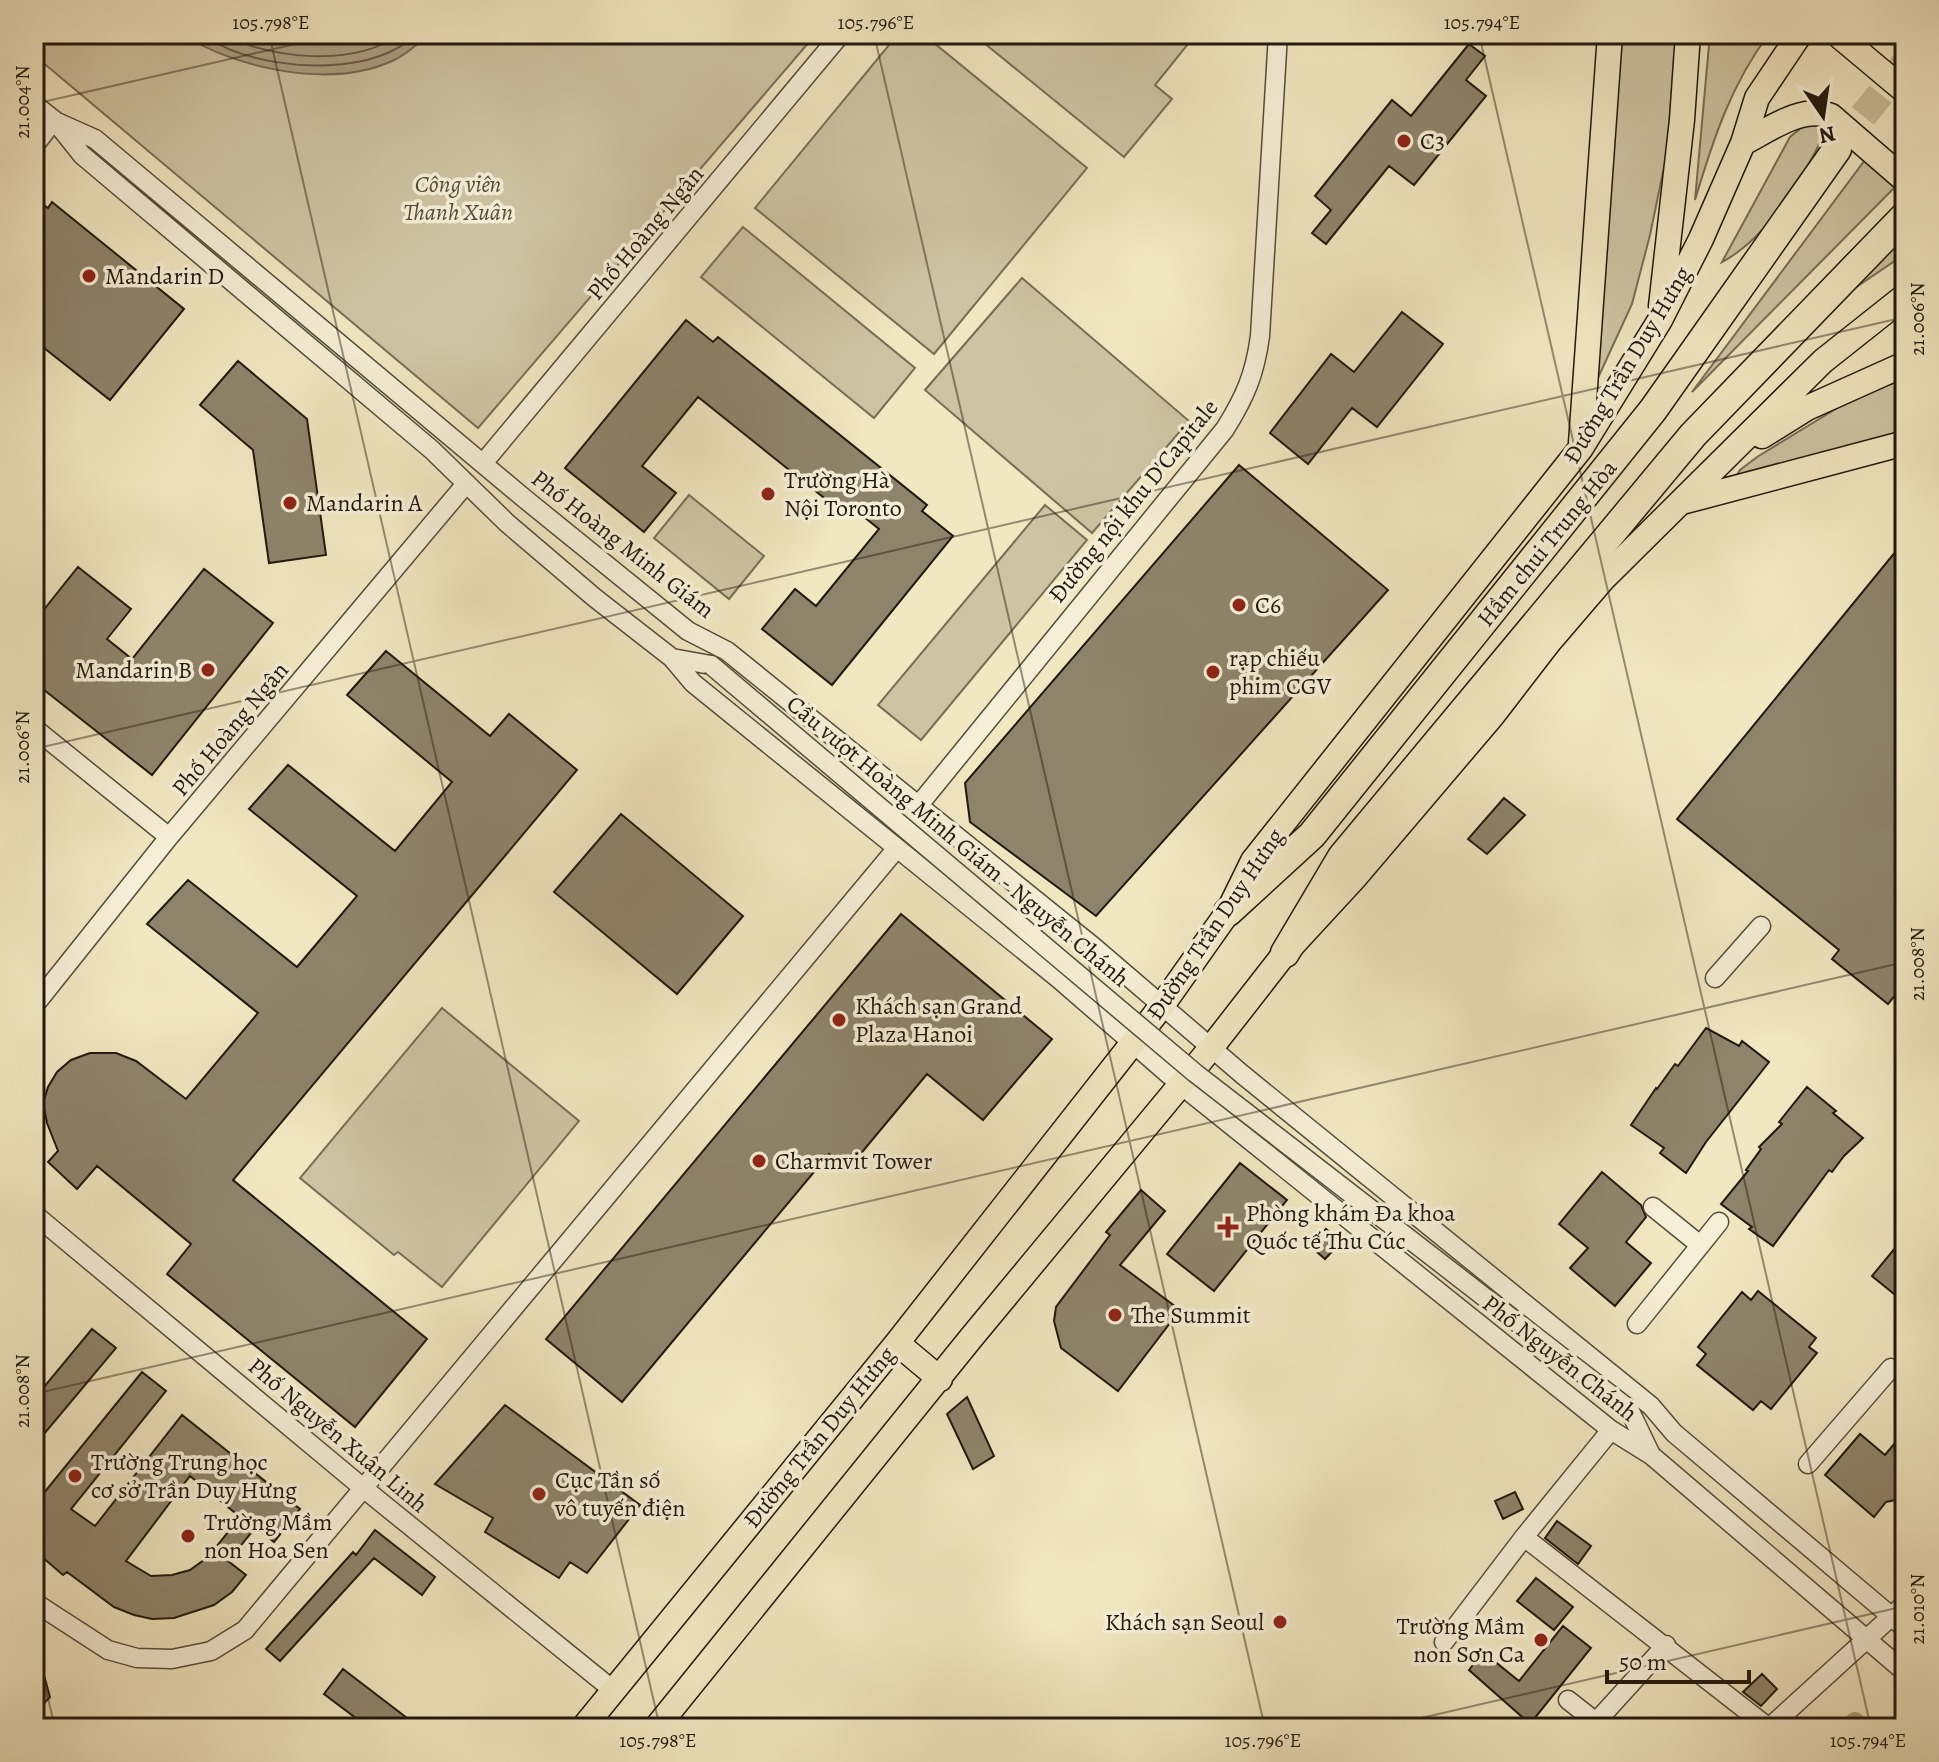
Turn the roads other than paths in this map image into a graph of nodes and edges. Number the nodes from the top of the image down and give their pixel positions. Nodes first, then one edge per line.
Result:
1 (841, 34) edge
2 (1278, 34) edge
3 (1610, 34) edge
4 (1688, 34) edge
5 (1800, 34) edge
6 (1837, 34) edge
7 (1905, 91) edge
8 (34, 104) edge
9 (54, 120) junction
10 (1743, 143) junction
11 (34, 146) edge
12 (1837, 149) tunnel mouth
13 (1905, 180) edge
14 (1905, 216) edge
15 (1905, 296) edge
16 (1660, 320) junction
17 (1905, 364) edge
18 (1905, 443) edge
19 (1581, 448) junction
20 (1729, 456) junction
21 (484, 462) junction
22 (465, 485) junction
23 (1680, 503) junction
24 (688, 631) junction
25 (672, 658) junction
26 (711, 665) junction
27 (34, 728) edge
28 (918, 806) junction
29 (169, 837) junction
30 (897, 848) junction
31 (1228, 912) junction
32 (1761, 926) dead end
33 (1095, 948) junction
34 (1285, 953) junction
35 (1715, 978) dead end
36 (1059, 979) junction
37 (34, 1006) edge
38 (1161, 1007) junction
39 (1132, 1043) junction
40 (1211, 1048) junction
41 (1181, 1085) junction
42 (1303, 1124) junction
43 (1263, 1150) junction
44 (1653, 1207) dead end
45 (34, 1214) edge
46 (1719, 1222) dead end
47 (1700, 1245) junction
48 (1637, 1324) dead end
49 (897, 1343) junction
50 (1891, 1368) dead end
51 (940, 1379) junction
52 (1629, 1409) junction
53 (1611, 1430) junction
54 (1674, 1433) junction
55 (1651, 1455) junction
56 (1808, 1464) dead end
57 (362, 1487) junction
58 (1524, 1537) junction
59 (34, 1602) edge
60 (1901, 1616) edge
61 (1865, 1640) junction
62 (1444, 1642) dead end
63 (1666, 1645) junction
64 (1905, 1672) edge
65 (613, 1690) junction
66 (1568, 1700) dead end
67 (583, 1728) edge
68 (656, 1728) edge
69 (1769, 1728) edge

1 - 21 street, Phố Hoàng Ngân
2 - 28 street, Đường nội khu D'Capitale
3 - 19 main road
4 - 16 main road
5 - 10 main road, Đường Trần Duy Hưng
6 - 7 main road
8 - 9 street, Phố Hoàng Minh Giám
9 - 11 street
9 - 21 street, Phố Hoàng Minh Giám
9 - 22 street, Phố Hoàng Minh Giám
10 - 13 main road
10 - 16 main road, Đường Trần Duy Hưng
12 - 31 highway, Hầm chui Trung Hòa
14 - 34 highway, Hầm chui Trung Hòa
15 - 20 main road
16 - 19 main road, Đường Trần Duy Hưng
17 - 20 main road
18 - 23 main road
19 - 31 main road, Đường Trần Duy Hưng
20 - 23 main road
21 - 24 street, Phố Hoàng Minh Giám
22 - 25 street, Phố Hoàng Minh Giám
22 - 29 street, Phố Hoàng Ngân
23 - 34 main road
24 - 26 street, Cầu vượt Hoàng Minh Giám - Nguyễn Chánh
24 - 28 street, Phố Hoàng Minh Giám
25 - 26 street, Cầu vượt Hoàng Minh Giám - Nguyễn Chánh
25 - 30 street, Phố Hoàng Minh Giám
26 - 52 street, Cầu vượt Hoàng Minh Giám - Nguyễn Chánh, bridge
27 - 29 street
28 - 33 street, Phố Hoàng Minh Giám
29 - 37 street, Phố Hoàng Ngân
30 - 36 street, Phố Hoàng Minh Giám
30 - 57 street
31 - 38 main road, Đường Trần Duy Hưng
32 - 35 street
33 - 36 street
33 - 38 street, Phố Hoàng Minh Giám
34 - 40 main road
36 - 39 street, Phố Hoàng Minh Giám
38 - 39 main road, Đường Trần Duy Hưng
38 - 40 street, Phố Hoàng Minh Giám
39 - 41 street, Phố Hoàng Minh Giám
39 - 49 main road, Đường Trần Duy Hưng
40 - 41 main road
40 - 42 street, Phố Nguyễn Chánh
41 - 43 street, Phố Nguyễn Chánh
41 - 51 main road
42 - 43 street
42 - 54 street, Phố Nguyễn Chánh
43 - 53 street, Phố Nguyễn Chánh
44 - 47 street
45 - 57 street, Phố Nguyễn Xuân Linh
46 - 47 street
47 - 48 street
49 - 51 main road
49 - 65 main road, Đường Trần Duy Hưng
50 - 56 street
51 - 68 main road
52 - 54 street, Cầu vượt Hoàng Minh Giám - Nguyễn Chánh
52 - 55 street, Cầu vượt Hoàng Minh Giám - Nguyễn Chánh
53 - 55 street, Phố Nguyễn Chánh
53 - 58 street
54 - 60 street, Phố Nguyễn Chánh
55 - 61 street, Phố Nguyễn Chánh
57 - 59 street
57 - 65 street, Phố Nguyễn Xuân Linh
58 - 62 street
58 - 63 street
60 - 61 street
61 - 64 street, Phố Nguyễn Chánh
61 - 69 street
63 - 66 street
63 - 69 street
65 - 67 main road, Đường Trần Duy Hưng

